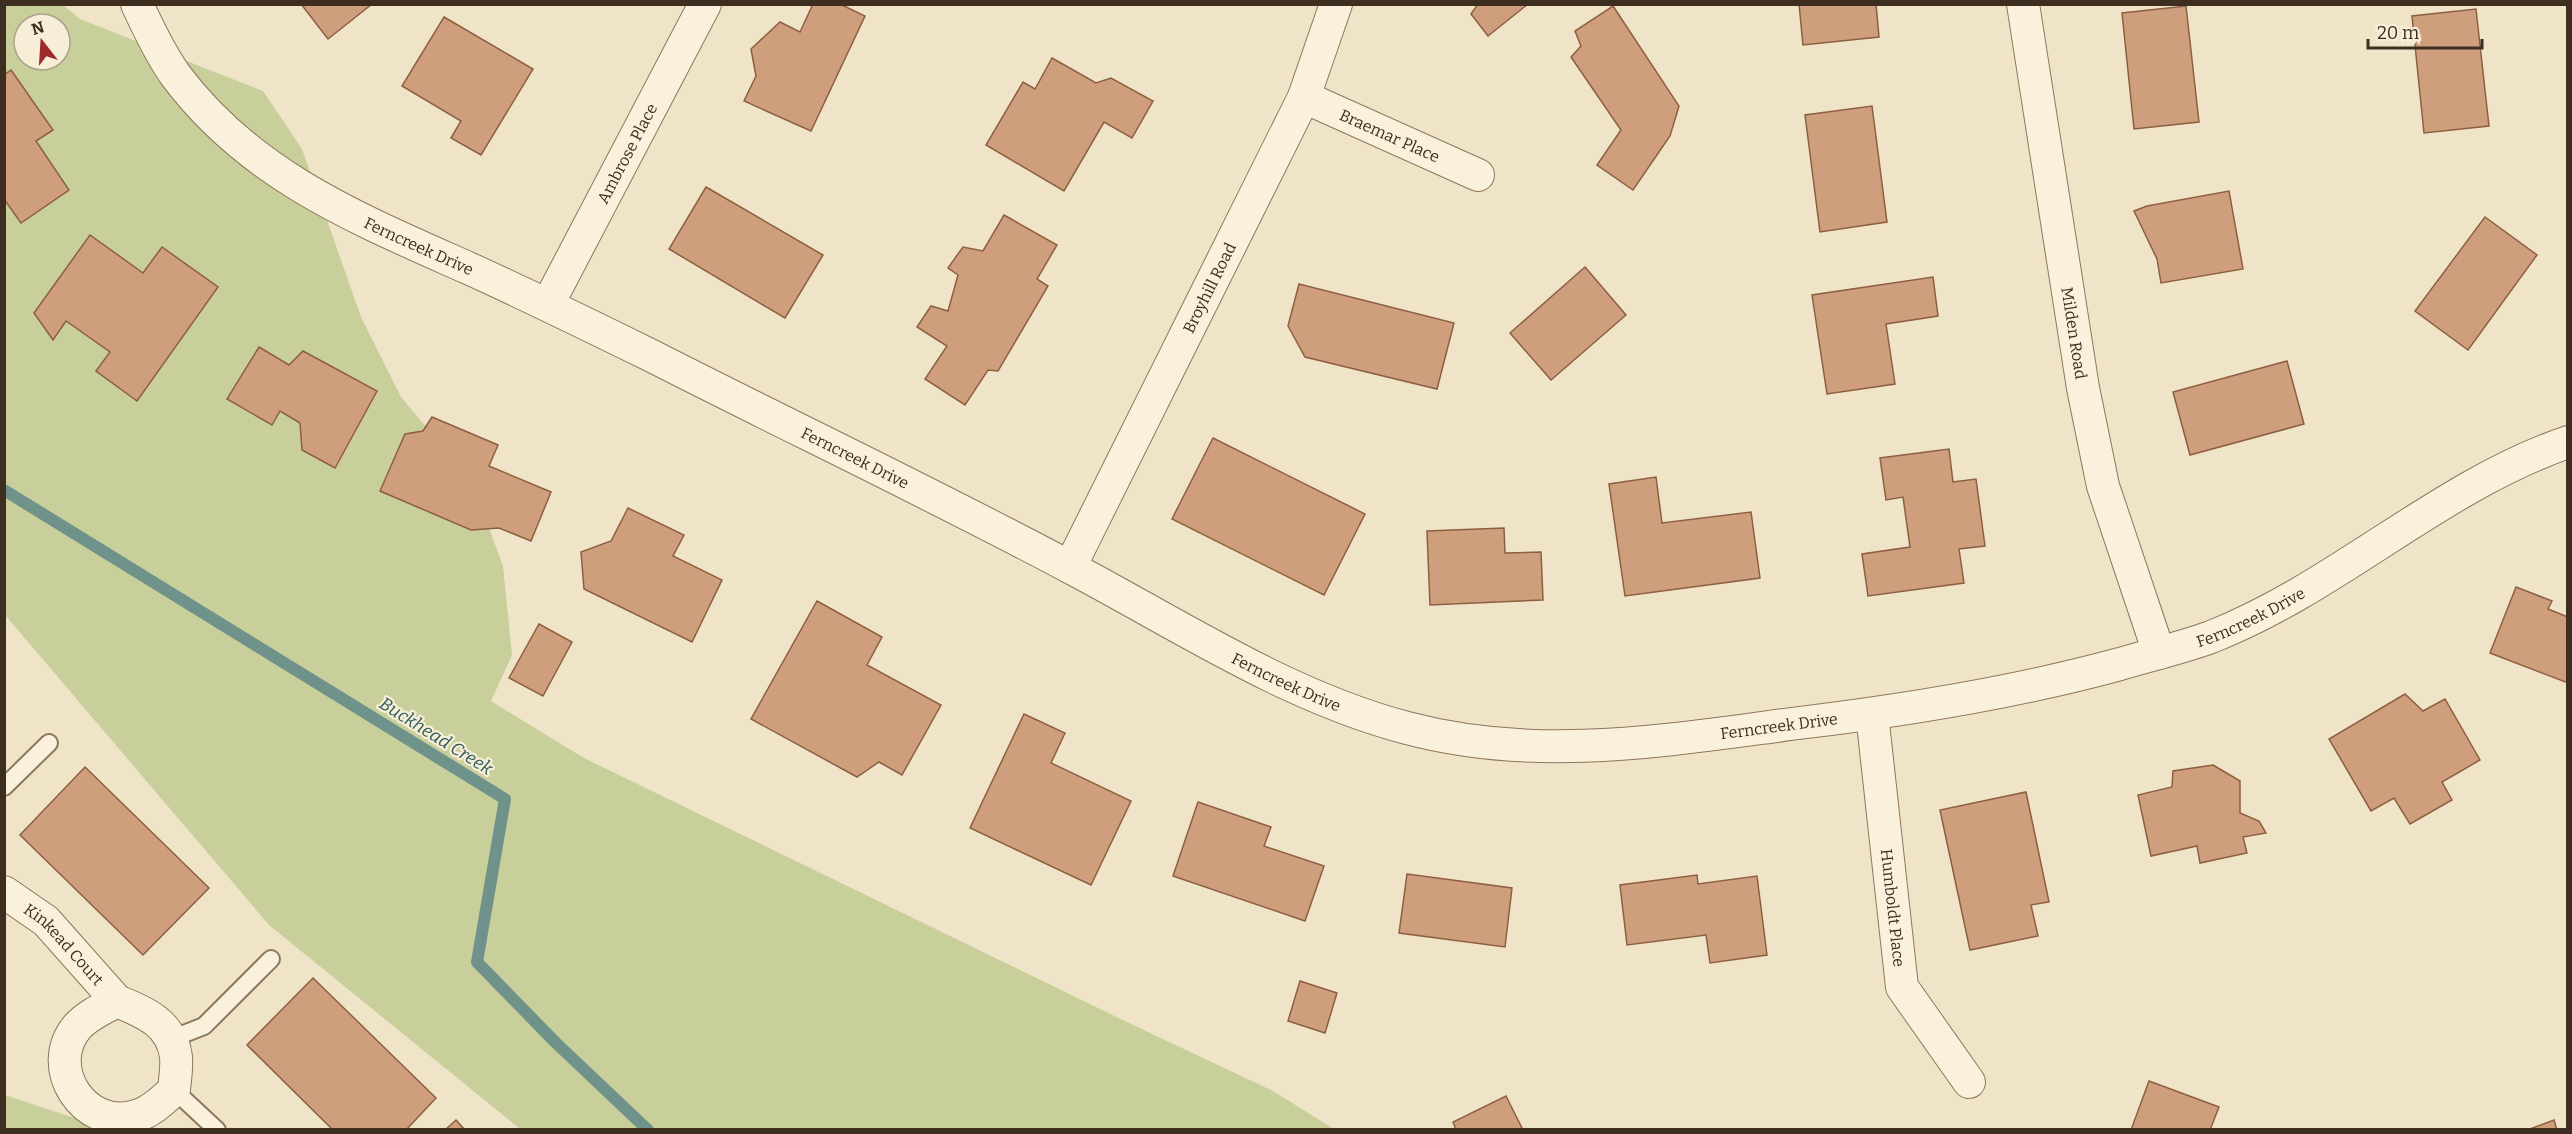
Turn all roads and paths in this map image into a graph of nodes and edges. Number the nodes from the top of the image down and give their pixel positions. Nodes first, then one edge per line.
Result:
1 (137, 4) edge
2 (705, 4) edge
3 (1336, 4) edge
4 (2023, 4) edge
5 (1304, 97) junction
6 (1478, 175) dead end
7 (548, 304) junction
8 (2568, 442) edge
9 (1070, 567) junction
10 (2159, 653) junction
11 (1872, 714) junction
12 (49, 743) dead end
13 (4, 787) edge
14 (4, 892) edge
15 (272, 958) dead end
16 (117, 1001) junction
17 (171, 1039) junction
18 (1969, 1082) dead end
19 (174, 1090) junction
20 (216, 1130) edge

1 - 7 street, Ferncreek Drive
2 - 7 street, Ambrose Place
3 - 5 street, Broyhill Road
4 - 10 street, Milden Road
5 - 6 street, Braemar Place
5 - 9 street, Broyhill Road
7 - 9 street, Ferncreek Drive
8 - 10 street, Ferncreek Drive
9 - 11 street, Ferncreek Drive
10 - 11 street, Ferncreek Drive
11 - 18 street, Humboldt Place
12 - 13 lane
14 - 16 street, Kinkead Court
15 - 17 lane
16 - 17 street, Kinkead Court
16 - 19 street, Kinkead Court
17 - 19 street
19 - 20 lane

